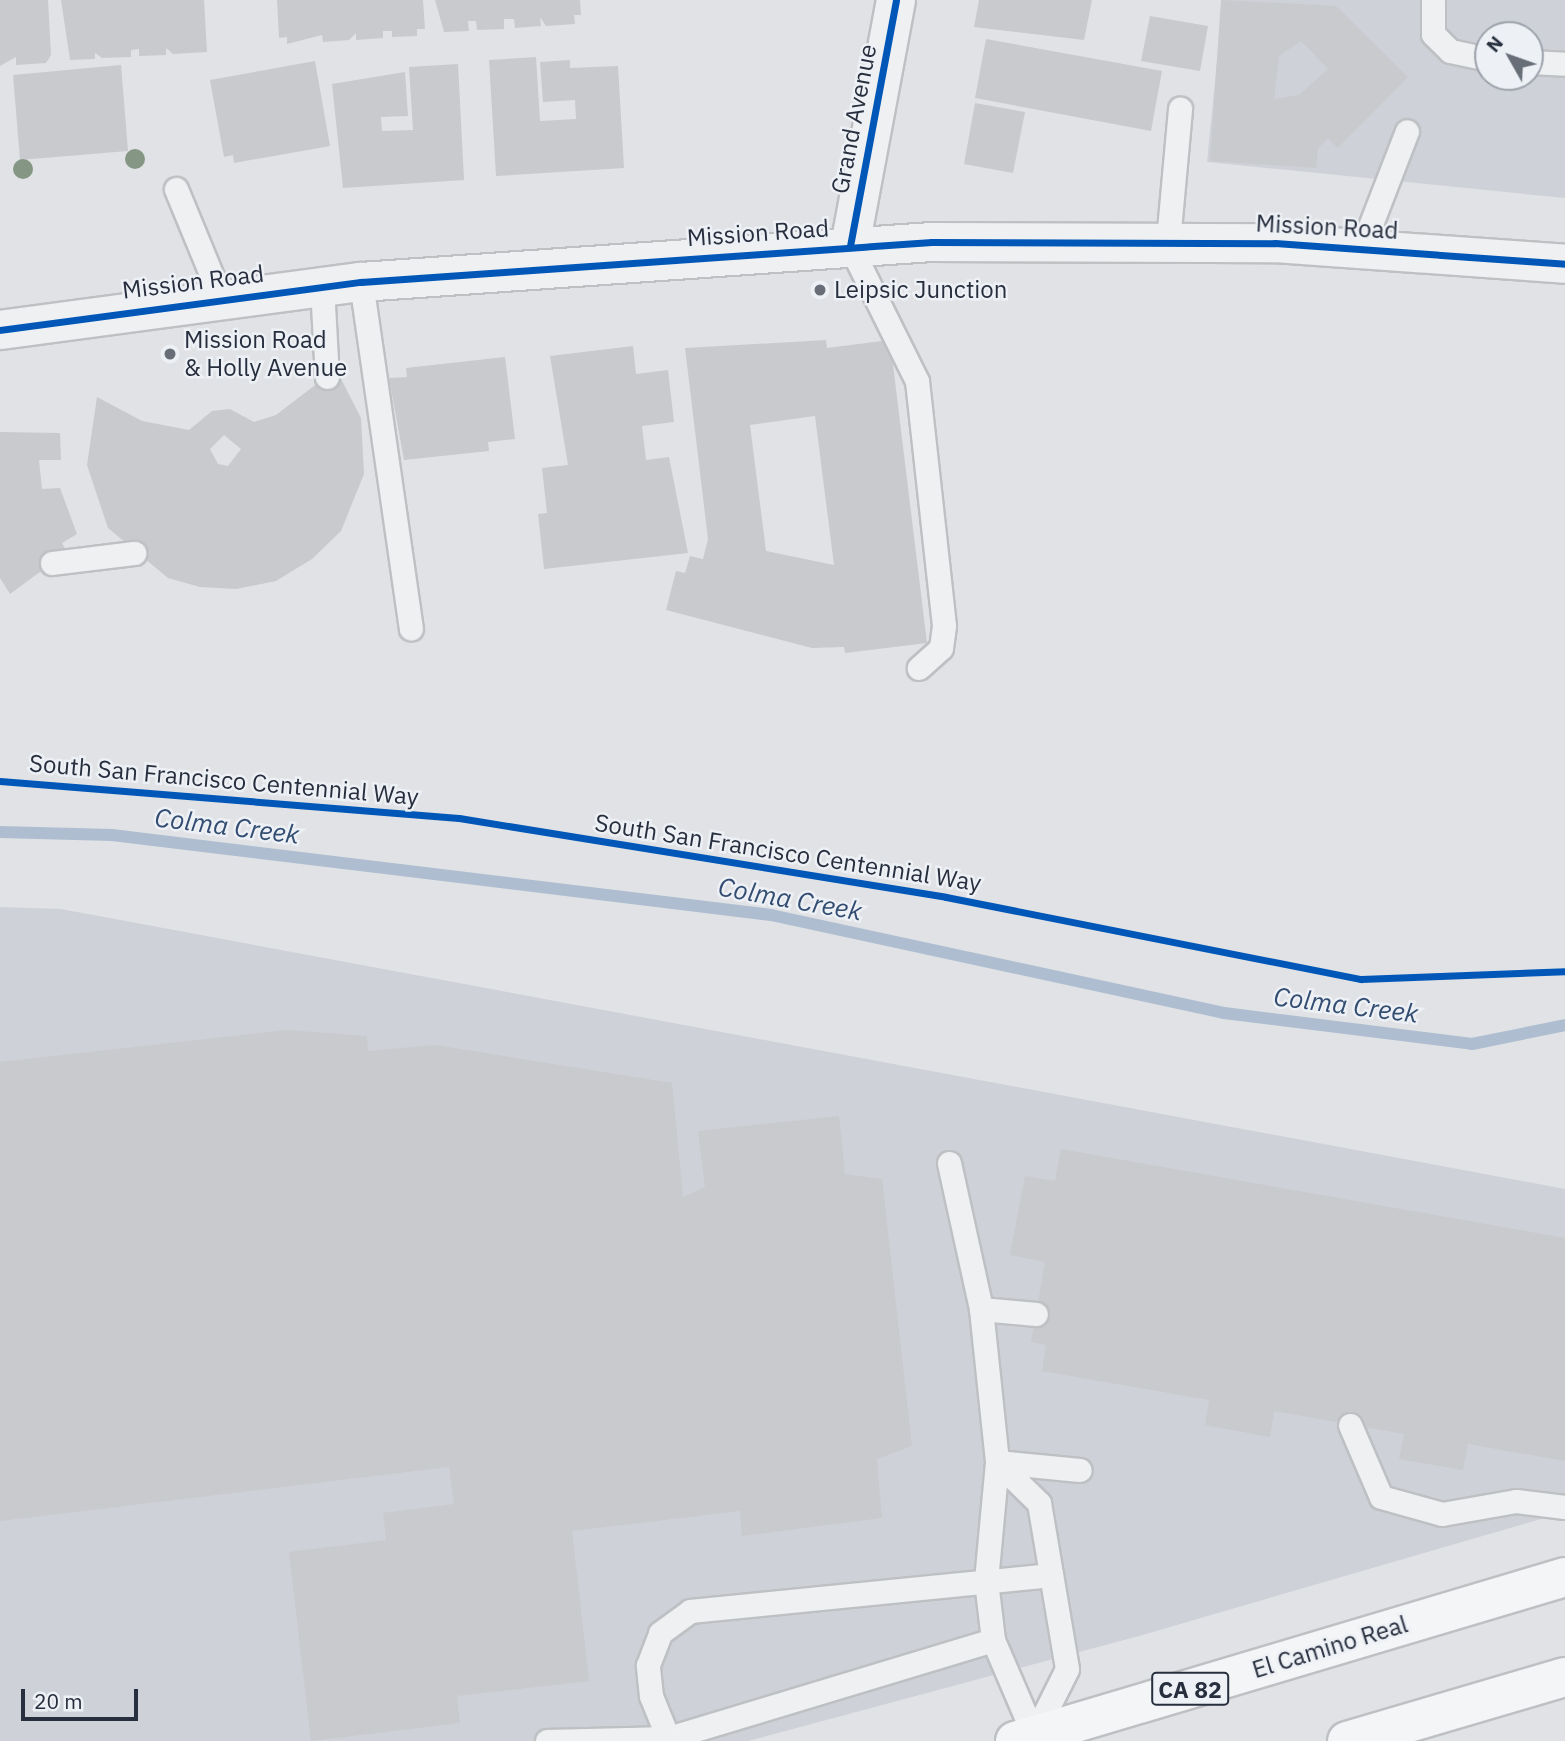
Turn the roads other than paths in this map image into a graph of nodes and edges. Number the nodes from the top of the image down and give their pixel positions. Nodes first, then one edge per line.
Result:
1 (896, 0) edge
2 (1433, 0) edge
3 (1474, 56) edge
4 (1544, 63) edge
5 (1565, 64) edge
6 (1180, 109) dead end
7 (1407, 131) dead end
8 (176, 189) dead end
9 (1168, 241) junction
10 (850, 246) junction
11 (1362, 247) junction
12 (1565, 264) edge
13 (361, 282) junction
14 (322, 286) junction
15 (220, 296) junction
16 (0, 330) edge
17 (327, 377) dead end
18 (134, 553) dead end
19 (52, 563) dead end
20 (411, 628) dead end
21 (919, 668) dead end
22 (949, 1163) dead end
23 (981, 1309) junction
24 (1035, 1314) dead end
25 (1350, 1425) dead end
26 (997, 1462) junction
27 (1080, 1470) dead end
28 (1565, 1507) edge
29 (1051, 1575) junction
30 (1565, 1577) edge
31 (986, 1581) junction
32 (993, 1640) junction
33 (1565, 1677) edge
34 (668, 1738) junction
35 (1028, 1739) edge
36 (547, 1741) edge
37 (1347, 1741) edge

1 - 10 street, Grand Avenue
2 - 3 lane
4 - 5 lane
6 - 9 lane
7 - 11 lane
8 - 15 lane
9 - 10 street, Mission Road
9 - 11 street, Mission Road
10 - 13 street, Mission Road
10 - 21 lane
11 - 12 street, Mission Road
13 - 14 street, Mission Road
13 - 20 lane
14 - 15 street, Mission Road
14 - 17 lane
15 - 16 street, Mission Road
18 - 19 lane
22 - 23 lane
23 - 24 lane
23 - 26 lane
25 - 28 lane
26 - 27 lane
26 - 29 lane
26 - 31 lane
29 - 31 lane
29 - 35 lane
30 - 35 main road, El Camino Real / CA 82
31 - 32 lane
31 - 34 lane
32 - 34 lane
32 - 35 lane
33 - 37 main road
34 - 36 lane

